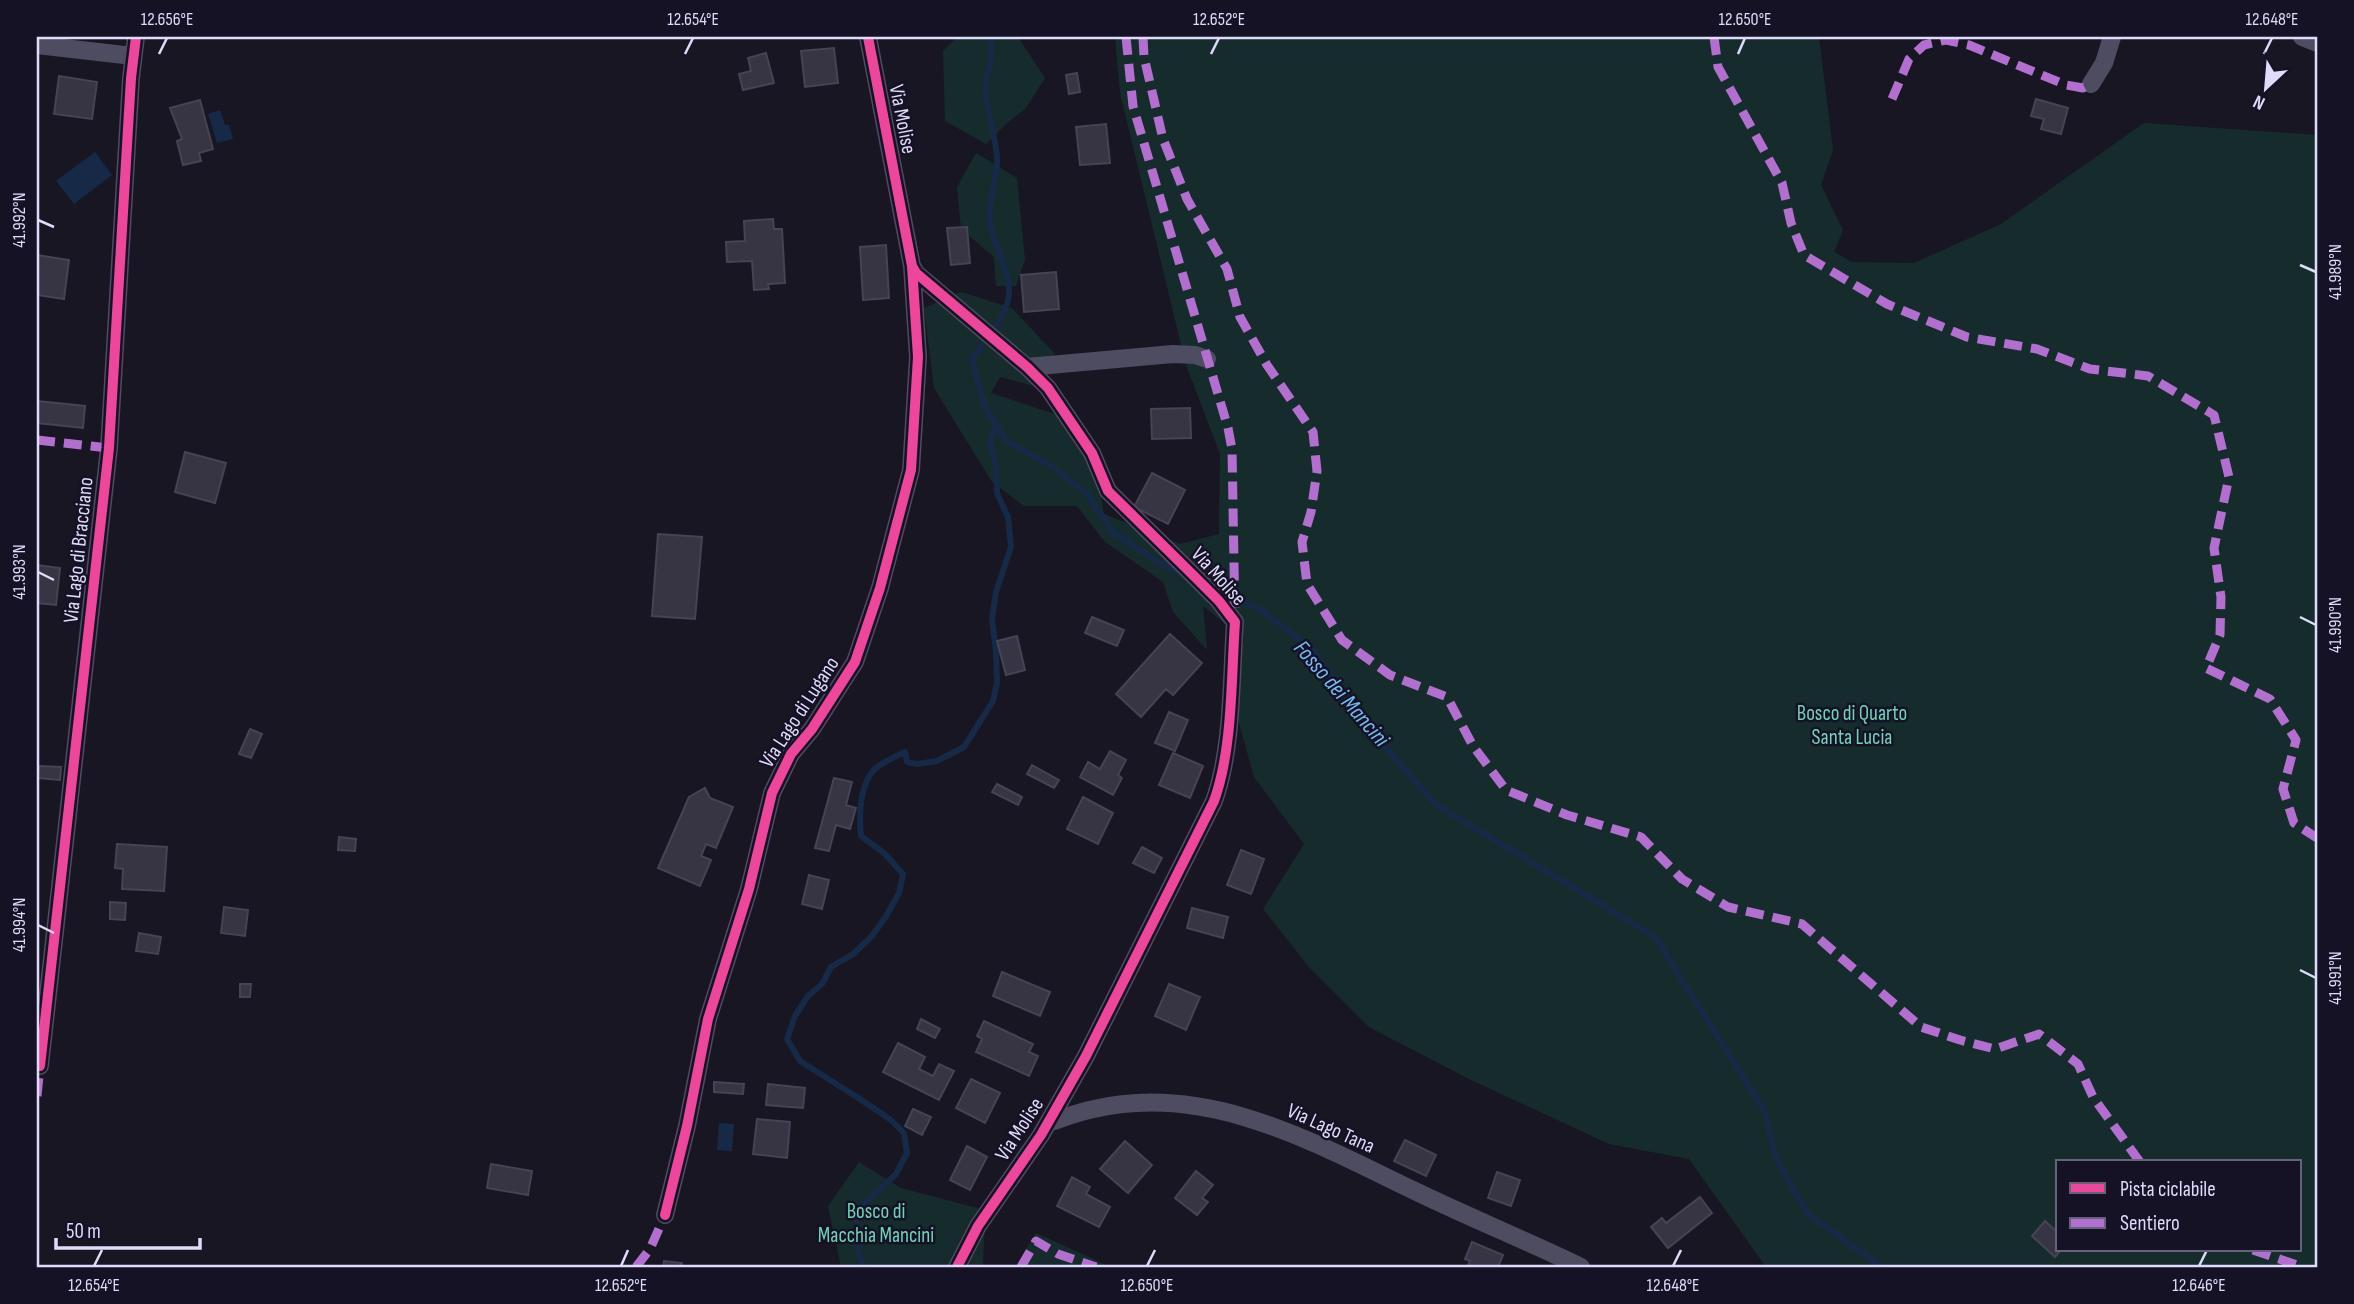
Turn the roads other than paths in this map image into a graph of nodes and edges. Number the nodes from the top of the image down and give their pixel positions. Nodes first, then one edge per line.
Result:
1 (136, 37) edge
2 (868, 37) edge
3 (2112, 37) edge
4 (2302, 37) edge
5 (2317, 43) edge
6 (37, 45) edge
7 (133, 57) junction
8 (2091, 84) dead end
9 (912, 266) junction
10 (1207, 359) dead end
11 (1027, 367) junction
12 (40, 1066) dead end
13 (1048, 1123) junction
14 (665, 1215) dead end
15 (957, 1267) edge
16 (1581, 1267) edge

1 - 7 street, Via Lago di Bracciano
2 - 9 street, Via Molise
3 - 8 street
4 - 5 street
6 - 7 street
7 - 12 street, Via Lago di Bracciano
9 - 11 street, Via Molise
9 - 14 street, Via Lago di Lugano
10 - 11 street
11 - 13 street, Via Molise
13 - 15 street, Via Molise
13 - 16 street, Via Lago Tana

